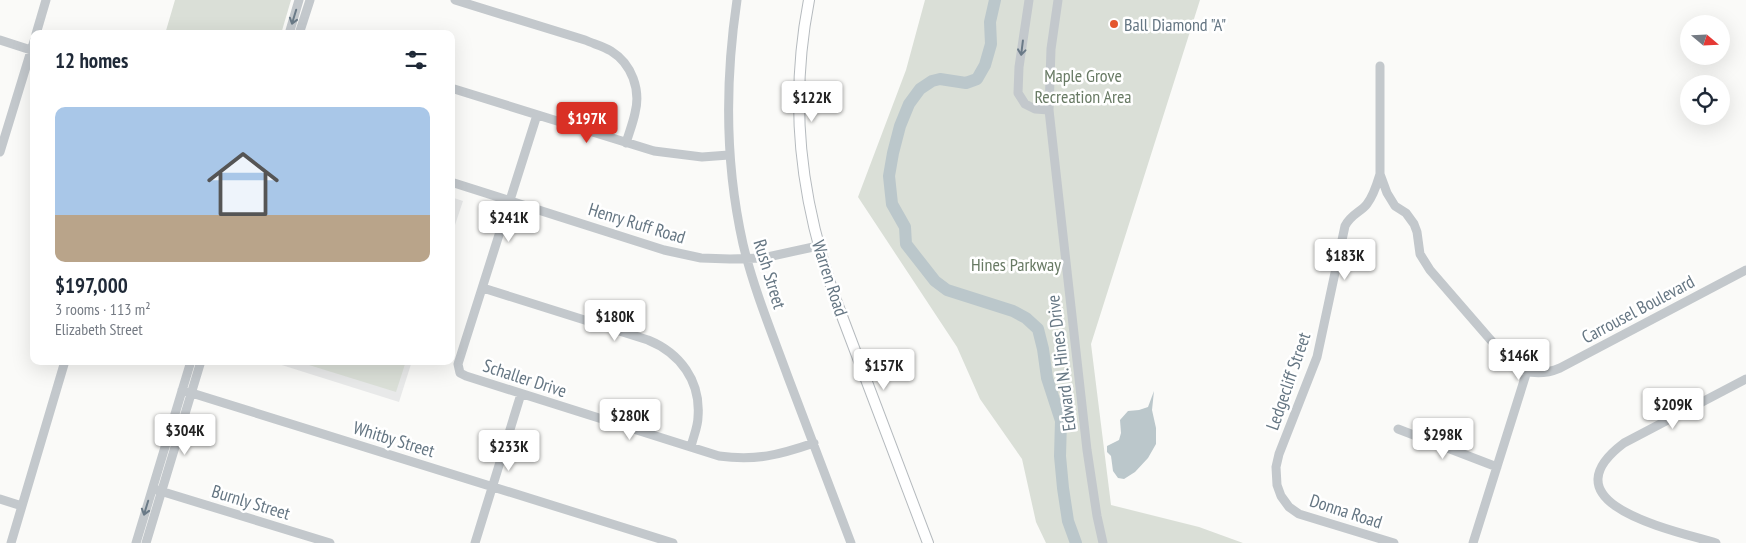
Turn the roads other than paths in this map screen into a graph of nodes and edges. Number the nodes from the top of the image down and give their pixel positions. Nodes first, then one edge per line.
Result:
1 (46, 0) edge
2 (299, 0) edge
3 (310, 0) edge
4 (455, 0) edge
5 (737, 0) edge
6 (809, 0) edge
7 (1029, 0) edge
8 (1058, 0) edge
9 (37, 30) edge
10 (290, 30) edge
11 (301, 30) edge
12 (0, 40) edge
13 (30, 46) edge
14 (30, 57) edge
15 (1380, 66) dead end
16 (455, 89) edge
17 (1049, 110) junction
18 (537, 115) junction
19 (626, 143) junction
20 (0, 152) edge
21 (729, 155) junction
22 (1380, 174) junction
23 (455, 183) edge
24 (510, 200) junction
25 (818, 246) junction
26 (747, 259) junction
27 (1746, 270) edge
28 (482, 288) junction
29 (64, 365) edge
30 (190, 365) edge
31 (199, 365) edge
32 (1526, 372) junction
33 (1746, 379) edge
34 (187, 392) junction
35 (521, 394) junction
36 (1398, 430) dead end
37 (814, 443) junction
38 (691, 447) junction
39 (1497, 467) junction
40 (492, 487) junction
41 (152, 489) junction
42 (162, 492) junction
43 (0, 499) edge
44 (22, 506) junction
45 (1289, 507) joint
46 (10, 543) edge
47 (136, 543) edge
48 (146, 543) edge
49 (330, 543) edge
50 (475, 543) edge
51 (673, 543) edge
52 (851, 543) edge
53 (928, 543) edge
54 (1103, 543) edge
55 (1394, 543) edge
56 (1473, 543) edge
57 (1716, 543) edge

1 - 9 street
2 -> 10 street
3 - 11 street
4 - 19 street
5 - 21 street, Rush Street
6 - 25 main road, Warren Road
7 -> 17 street
8 - 17 street, Edward N. Hines Drive
12 - 13 street
14 - 20 street
15 - 22 street, Ledgecliff Street
16 - 18 street
17 - 54 street, Edward N. Hines Drive
18 - 19 street
18 - 24 street
19 - 21 street
21 - 26 street, Rush Street
22 - 32 street
22 - 45 street, Ledgecliff Street
23 - 24 street, Henry Ruff Road
24 - 26 street, Henry Ruff Road
24 - 28 street
25 - 26 street, Henry Ruff Road
25 - 53 main road, Warren Road
26 - 37 street, Rush Street
27 - 32 street, Carrousel Boulevard
28 - 35 street, Schaller Drive
28 - 38 street
29 - 44 street
30 - 34 street
31 - 34 street
32 - 39 street
33 - 57 street
34 - 40 street, Whitby Street
34 - 41 street
34 - 42 street
35 - 38 street, Schaller Drive
35 - 40 street
36 - 39 street
37 - 38 street, Schaller Drive
37 - 52 street, Rush Street
39 - 56 street
40 - 50 street
40 - 51 street, Whitby Street
41 - 42 street, Burnly Street
41 -> 47 street
42 - 48 street
42 - 49 street, Burnly Street
43 - 44 street
44 - 46 street
45 - 55 street, Donna Road

